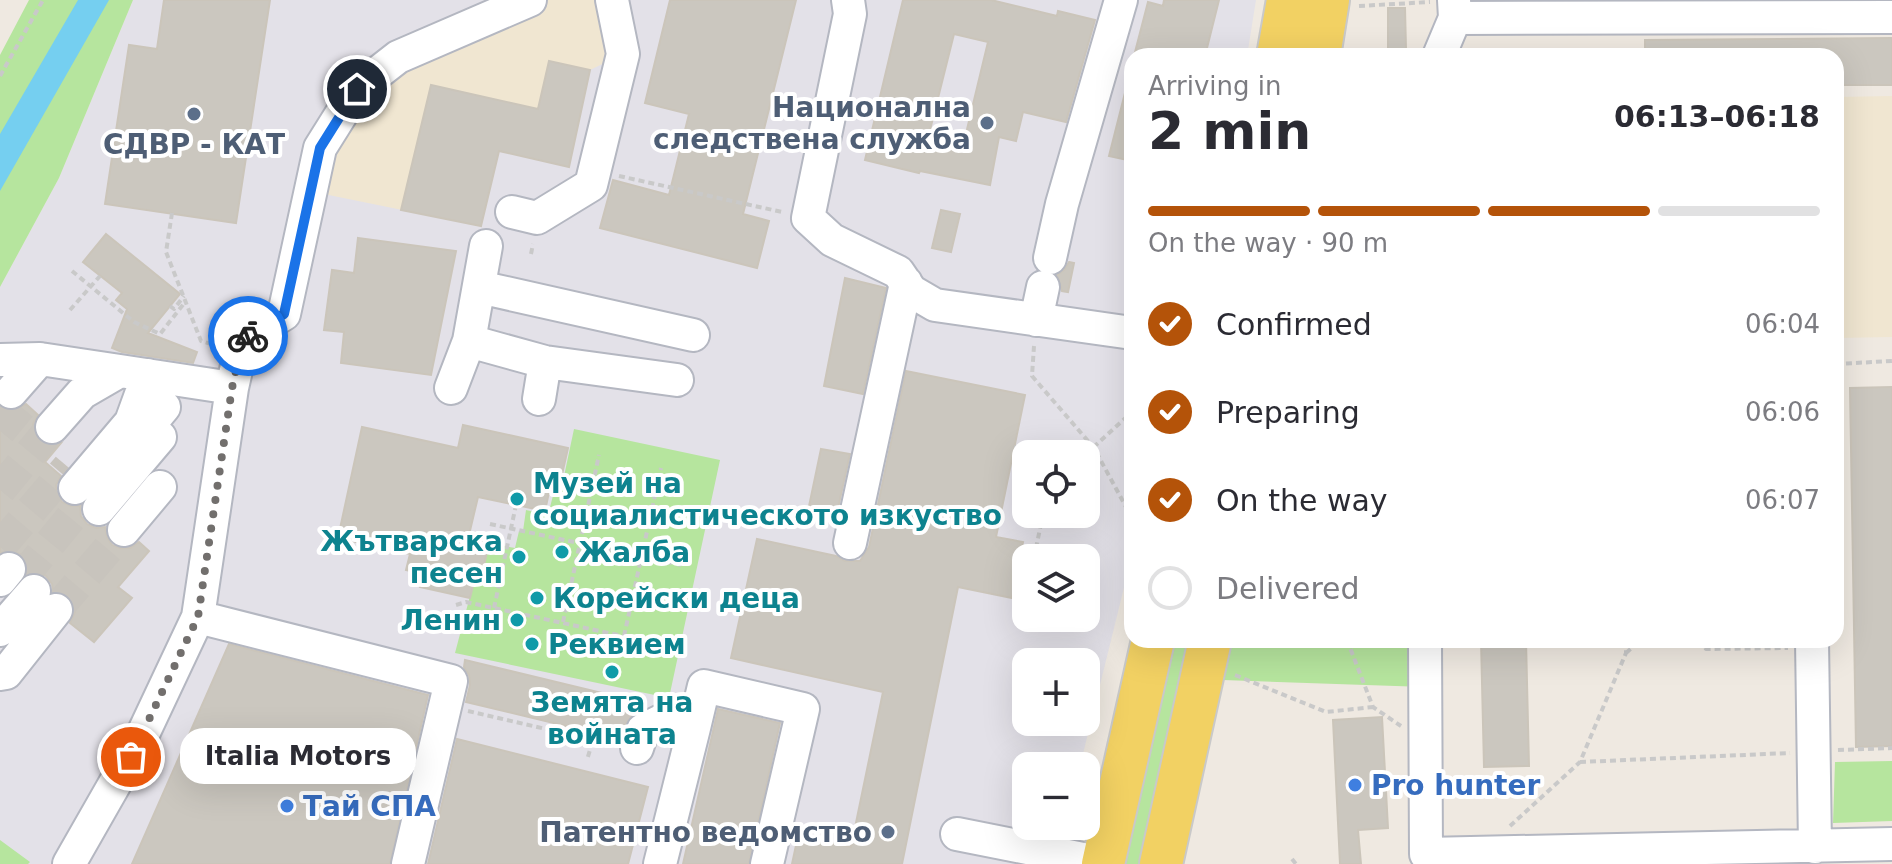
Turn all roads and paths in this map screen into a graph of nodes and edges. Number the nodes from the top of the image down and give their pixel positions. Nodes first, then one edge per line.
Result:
1 (43, 0) edge
2 (530, 0) edge
3 (612, 0) edge
4 (848, 0) edge
5 (1121, 0) edge
6 (1288, 0) edge
7 (1342, 3) edge
8 (1454, 6) edge
9 (1811, 9) edge
10 (1892, 17) edge
11 (1279, 48) edge
12 (1322, 48) edge
13 (1441, 48) edge
14 (0, 76) edge
15 (591, 185) junction
16 (512, 212) dead end
17 (172, 213) dead end
18 (808, 218) junction
19 (486, 246) dead end
20 (72, 271) dead end
21 (100, 276) dead end
22 (906, 283) junction
23 (91, 286) junction
24 (479, 287) junction
25 (185, 299) junction
26 (170, 306) dead end
27 (70, 310) dead end
28 (1036, 320) junction
29 (1124, 332) edge
30 (693, 335) dead end
31 (201, 341) dead end
32 (469, 341) junction
33 (0, 360) edge
34 (55, 361) junction
35 (1892, 361) edge
36 (545, 362) junction
37 (1844, 364) edge
38 (134, 373) junction
39 (677, 380) dead end
40 (232, 388) junction
41 (451, 388) dead end
42 (539, 399) dead end
43 (1124, 420) edge
44 (1087, 440) edge
45 (1100, 442) edge
46 (599, 455) dead end
47 (1100, 459) edge
48 (661, 468) dead end
49 (94, 502) junction
50 (1124, 503) edge
51 (516, 505) dead end
52 (490, 524) dead end
53 (511, 529) junction
54 (580, 543) junction
55 (850, 543) dead end
56 (642, 557) junction
57 (681, 565) dead end
58 (23, 590) edge
59 (456, 605) dead end
60 (494, 608) junction
61 (198, 617) junction
62 (563, 622) junction
63 (0, 630) edge
64 (624, 636) junction
65 (664, 645) dead end
66 (1151, 648) edge
67 (1350, 648) edge
68 (1425, 648) edge
69 (1626, 648) edge
70 (1632, 648) edge
71 (1705, 648) edge
72 (1727, 648) edge
73 (1812, 648) edge
74 (1626, 653) junction
75 (0, 655) edge
76 (1216, 655) edge
77 (0, 674) edge
78 (1373, 707) junction
79 (461, 709) dead end
80 (694, 728) junction
81 (1425, 742) junction
82 (637, 748) dead end
83 (1892, 748) edge
84 (1814, 751) junction
85 (587, 760) dead end
86 (1580, 762) junction
87 (957, 834) dead end
88 (1892, 844) edge
89 (1815, 847) junction
90 (1480, 853) junction
91 (1292, 859) dead end
92 (69, 864) edge
93 (408, 864) edge
94 (660, 864) edge
95 (767, 864) edge
96 (1103, 864) edge
97 (1161, 864) edge
98 (1296, 864) edge

1 - 14 path
2 - 40 street
3 - 15 street
4 - 18 street
5 - 28 street
6 - 11 main road
7 - 8 path
7 - 12 main road
8 - 9 street
8 - 13 street
9 - 10 street
15 - 16 street
15 - 18 path
17 - 25 path
18 - 22 street
19 - 24 street
20 - 23 path
21 - 23 path
22 - 28 street
22 - 55 street
23 - 25 path
23 - 27 path
24 - 30 street
24 - 32 street
25 - 26 path
25 - 31 path
28 - 29 street
28 - 44 path
32 - 36 street
32 - 41 street
33 - 34 street
34 - 38 street
34 - 38 street
35 - 37 path
36 - 39 street
36 - 42 street
38 - 40 street
38 - 49 street
40 - 61 street
43 - 45 path
46 - 54 path
47 - 50 path
48 - 56 path
49 - 49 street
51 - 53 path
52 - 53 path
53 - 54 path
53 - 60 path
54 - 56 path
54 - 62 path
56 - 57 path
56 - 64 path
58 - 63 street
58 - 75 street
58 - 77 street
59 - 60 path
60 - 62 path
61 - 92 street
61 - 93 street
62 - 64 path
64 - 65 path
66 - 96 main road
67 - 78 path
68 - 81 street
69 - 74 path
70 - 74 path
71 - 72 path
73 - 84 street
74 - 86 path
76 - 78 path
76 - 97 main road
78 - 81 path
79 - 85 path
80 - 82 street
80 - 94 street
80 - 95 street
81 - 90 street
83 - 84 path
84 - 86 path
84 - 89 street
86 - 90 path
87 - 96 street
88 - 89 street
89 - 90 street
91 - 98 path

